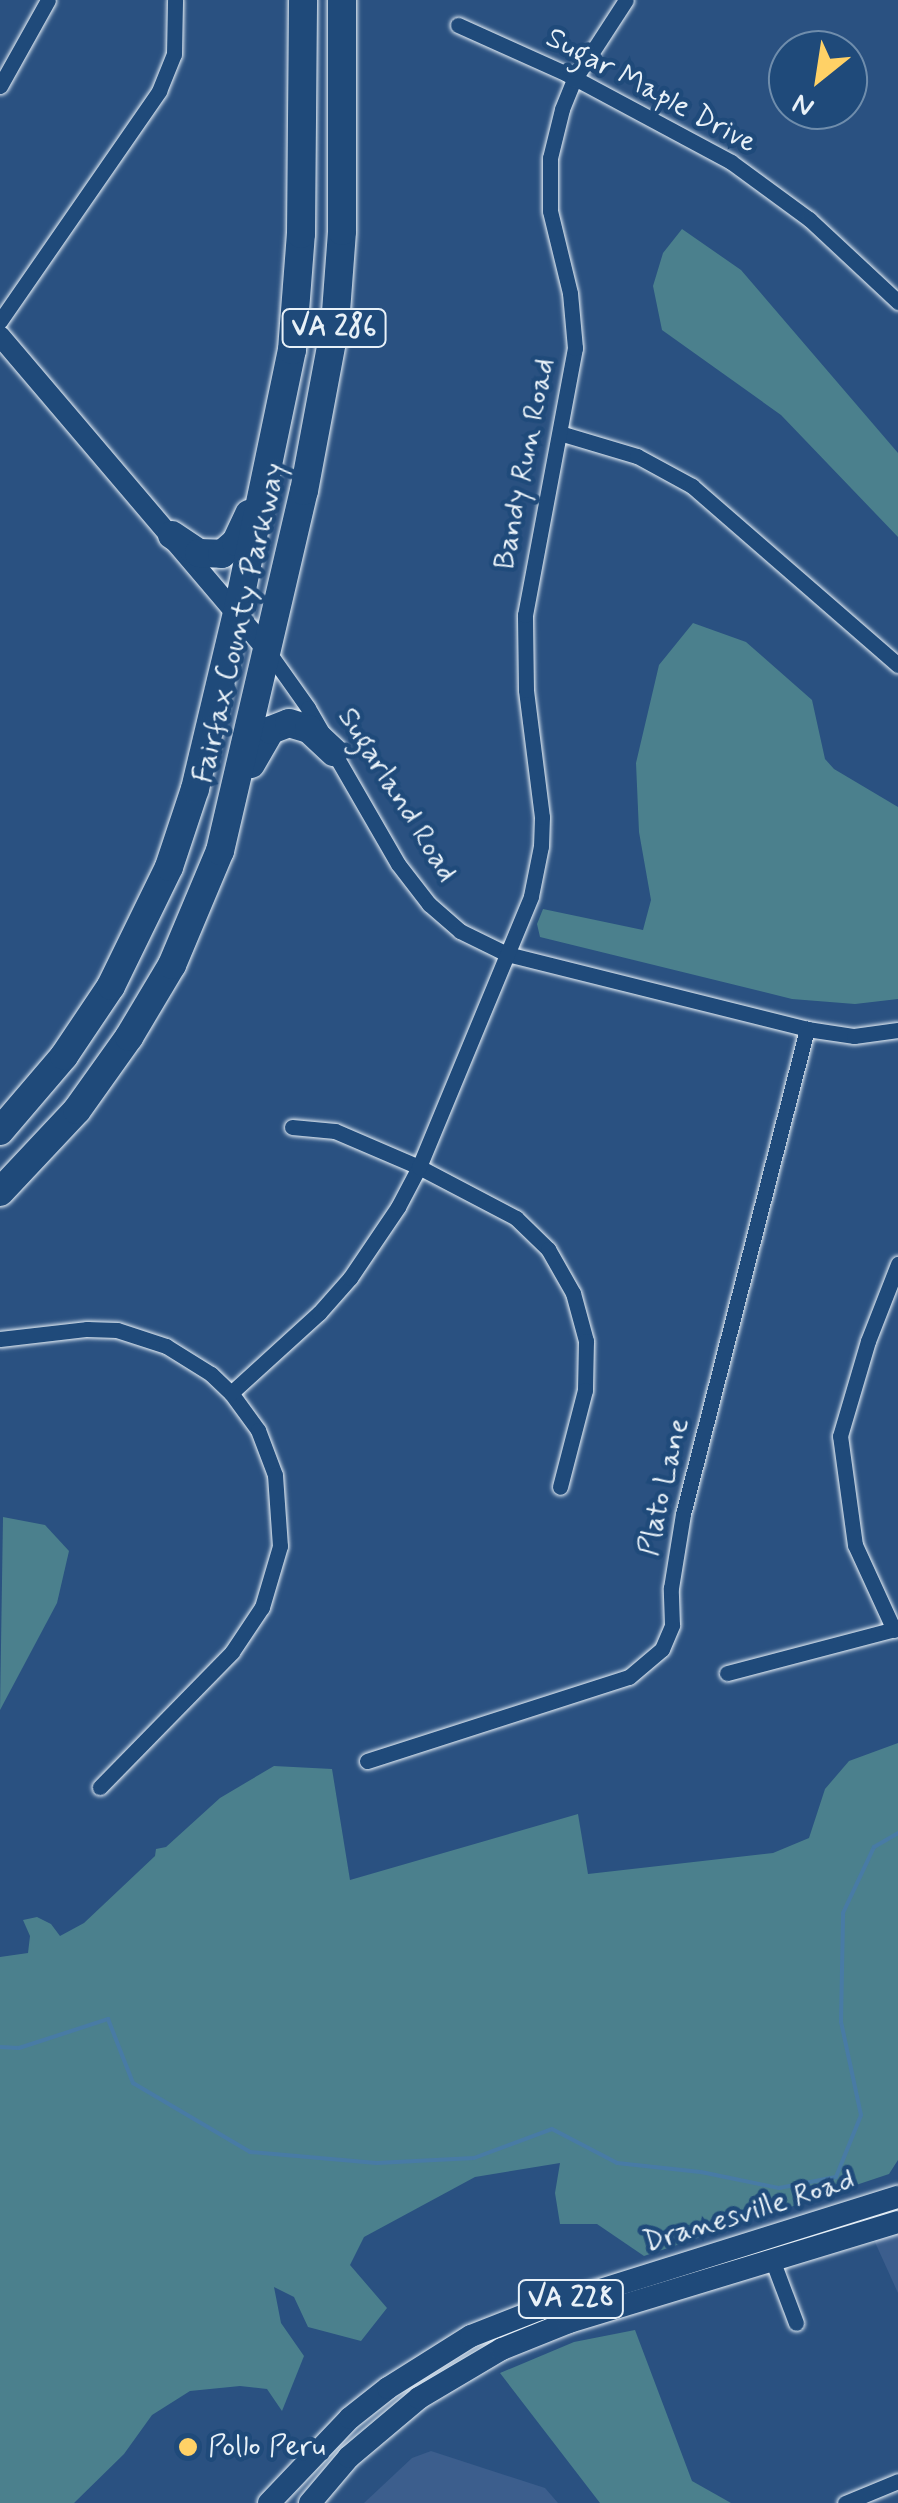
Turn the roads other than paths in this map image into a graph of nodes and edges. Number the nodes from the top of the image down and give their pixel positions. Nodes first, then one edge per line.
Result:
1 (48, 0) edge
2 (175, 0) edge
3 (302, 0) edge
4 (342, 0) edge
5 (626, 0) edge
6 (458, 25) dead end
7 (574, 80) junction
8 (0, 86) edge
9 (898, 302) edge
10 (0, 321) edge
11 (0, 336) edge
12 (563, 434) junction
13 (271, 457) junction
14 (172, 535) junction
15 (237, 613) junction
16 (267, 650) junction
17 (898, 665) edge
18 (334, 752) junction
19 (230, 816) junction
20 (508, 954) junction
21 (807, 1029) junction
22 (898, 1030) edge
23 (292, 1127) dead end
24 (0, 1131) edge
25 (419, 1168) junction
26 (0, 1192) edge
27 (898, 1264) edge
28 (0, 1339) edge
29 (231, 1393) junction
30 (560, 1487) dead end
31 (896, 1629) edge
32 (727, 1673) dead end
33 (366, 1761) dead end
34 (100, 1788) dead end
35 (898, 2197) edge
36 (898, 2222) edge
37 (772, 2262) junction
38 (796, 2323) dead end
39 (287, 2481) junction
40 (898, 2481) edge
41 (311, 2502) edge
42 (269, 2503) edge
43 (845, 2503) edge

1 - 8 street
2 - 10 street
3 - 13 highway, Fairfax County Parkway / VA 286
4 - 16 highway, Fairfax County Parkway / VA 286
5 - 7 street, Bandy Run Road
6 - 7 street, Sugar Maple Drive
7 - 9 street, Sugar Maple Drive
7 - 12 street, Bandy Run Road
11 - 14 street, Sugarland Road
12 - 17 street
12 - 20 street, Bandy Run Road
13 - 14 highway
13 - 15 highway, Fairfax County Parkway / VA 286
14 - 15 street, Sugarland Road
15 - 16 street, Sugarland Road
15 - 24 highway, Fairfax County Parkway / VA 286
16 - 18 street, Sugarland Road
16 - 19 highway, Fairfax County Parkway / VA 286
18 - 19 highway
18 - 20 street, Sugarland Road
19 - 26 highway, Fairfax County Parkway / VA 286
20 - 21 street, Sugarland Road
20 - 25 street, Bandy Run Road
21 - 22 street, Sugarland Road
21 - 33 street, Plato Lane
23 - 25 street
25 - 29 street, Bandy Run Road
25 - 30 street
27 - 31 street
28 - 29 street
29 - 34 street
31 - 32 street
35 - 39 main road, Dranesville Road / VA 228
36 - 37 main road, Dranesville Road / VA 228
37 - 38 street
37 - 41 main road, Dranesville Road / VA 228
39 - 41 street
39 - 42 main road, Dranesville Road / VA 228
40 - 43 street

